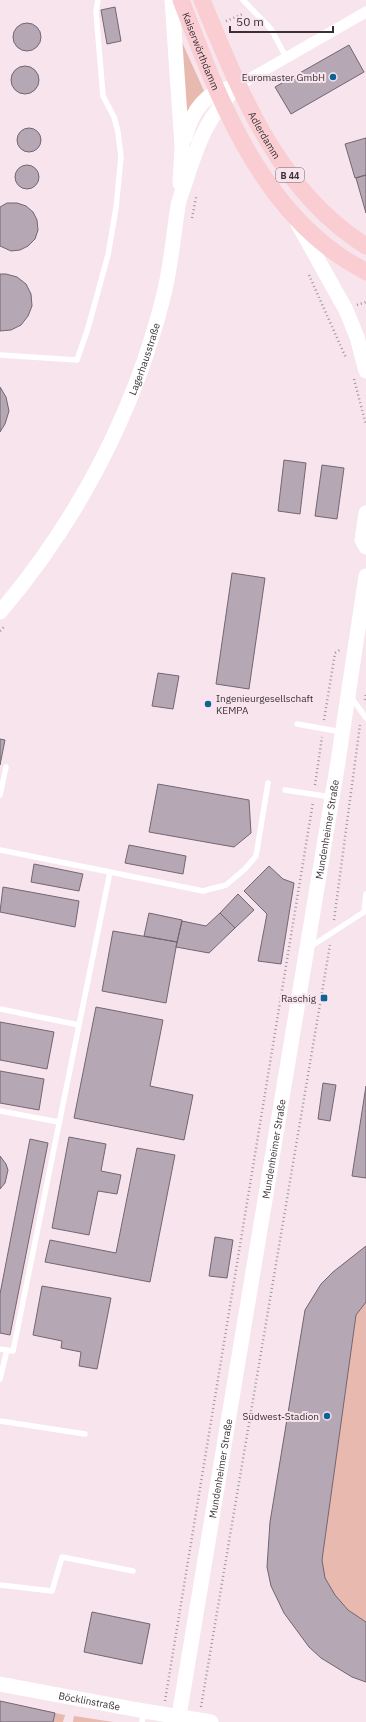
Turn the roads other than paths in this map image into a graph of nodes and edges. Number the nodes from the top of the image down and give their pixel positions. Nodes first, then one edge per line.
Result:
1 (98, 0) edge
2 (172, 0) edge
3 (182, 0) edge
4 (202, 0) edge
5 (243, 0) edge
6 (366, 12) edge
7 (286, 57) junction
8 (238, 86) junction
9 (220, 96) junction
10 (182, 146) junction
11 (179, 205) junction
12 (291, 211) junction
13 (366, 246) edge
14 (366, 272) edge
15 (0, 355) edge
16 (366, 372) edge
17 (366, 513) edge
18 (366, 547) edge
19 (366, 576) edge
20 (0, 612) edge
21 (348, 694) junction
22 (364, 715) edge
23 (297, 724) dead end
24 (342, 732) junction
25 (6, 768) dead end
26 (268, 783) dead end
27 (285, 790) dead end
28 (0, 796) edge
29 (332, 797) junction
30 (0, 850) edge
31 (110, 872) junction
32 (366, 894) edge
33 (306, 949) junction
34 (0, 1009) edge
35 (79, 1025) junction
36 (0, 1111) edge
37 (59, 1122) junction
38 (0, 1348) edge
39 (6, 1350) junction
40 (0, 1380) edge
41 (0, 1421) edge
42 (85, 1434) dead end
43 (133, 1571) dead end
44 (0, 1585) edge
45 (0, 1684) edge
46 (143, 1717) edge
47 (179, 1720) edge
48 (205, 1721) edge

1 - 15 lane
2 - 10 street
3 - 9 main road, Kaiserwörthdamm / B 44
4 - 8 main road, Kaiserwörthdamm / B 44
5 - 7 lane
6 - 7 street
7 - 8 street
8 - 9 street, Lagerhausstraße
8 - 13 main road, Adlerdamm / B 44
9 - 10 street
9 - 11 street, Lagerhausstraße
9 - 12 main road, B 44
10 - 11 street
11 - 20 street, Lagerhausstraße
12 - 14 main road, B 44
12 - 16 street
17 - 18 street
19 - 21 street, Mundenheimer Straße
21 - 22 lane
21 - 24 street, Mundenheimer Straße
23 - 24 lane
24 - 29 street, Mundenheimer Straße
25 - 28 lane
26 - 31 lane
27 - 29 lane
29 - 33 street, Mundenheimer Straße
30 - 31 lane
31 - 35 lane
32 - 33 lane
33 - 47 street, Mundenheimer Straße
34 - 35 lane
35 - 37 lane
36 - 37 lane
37 - 39 lane
38 - 39 lane
39 - 40 lane
41 - 42 lane
43 - 44 lane
45 - 46 street, Böcklinstraße
46 - 47 street, Böcklinstraße
47 - 48 street, Böcklinstraße

